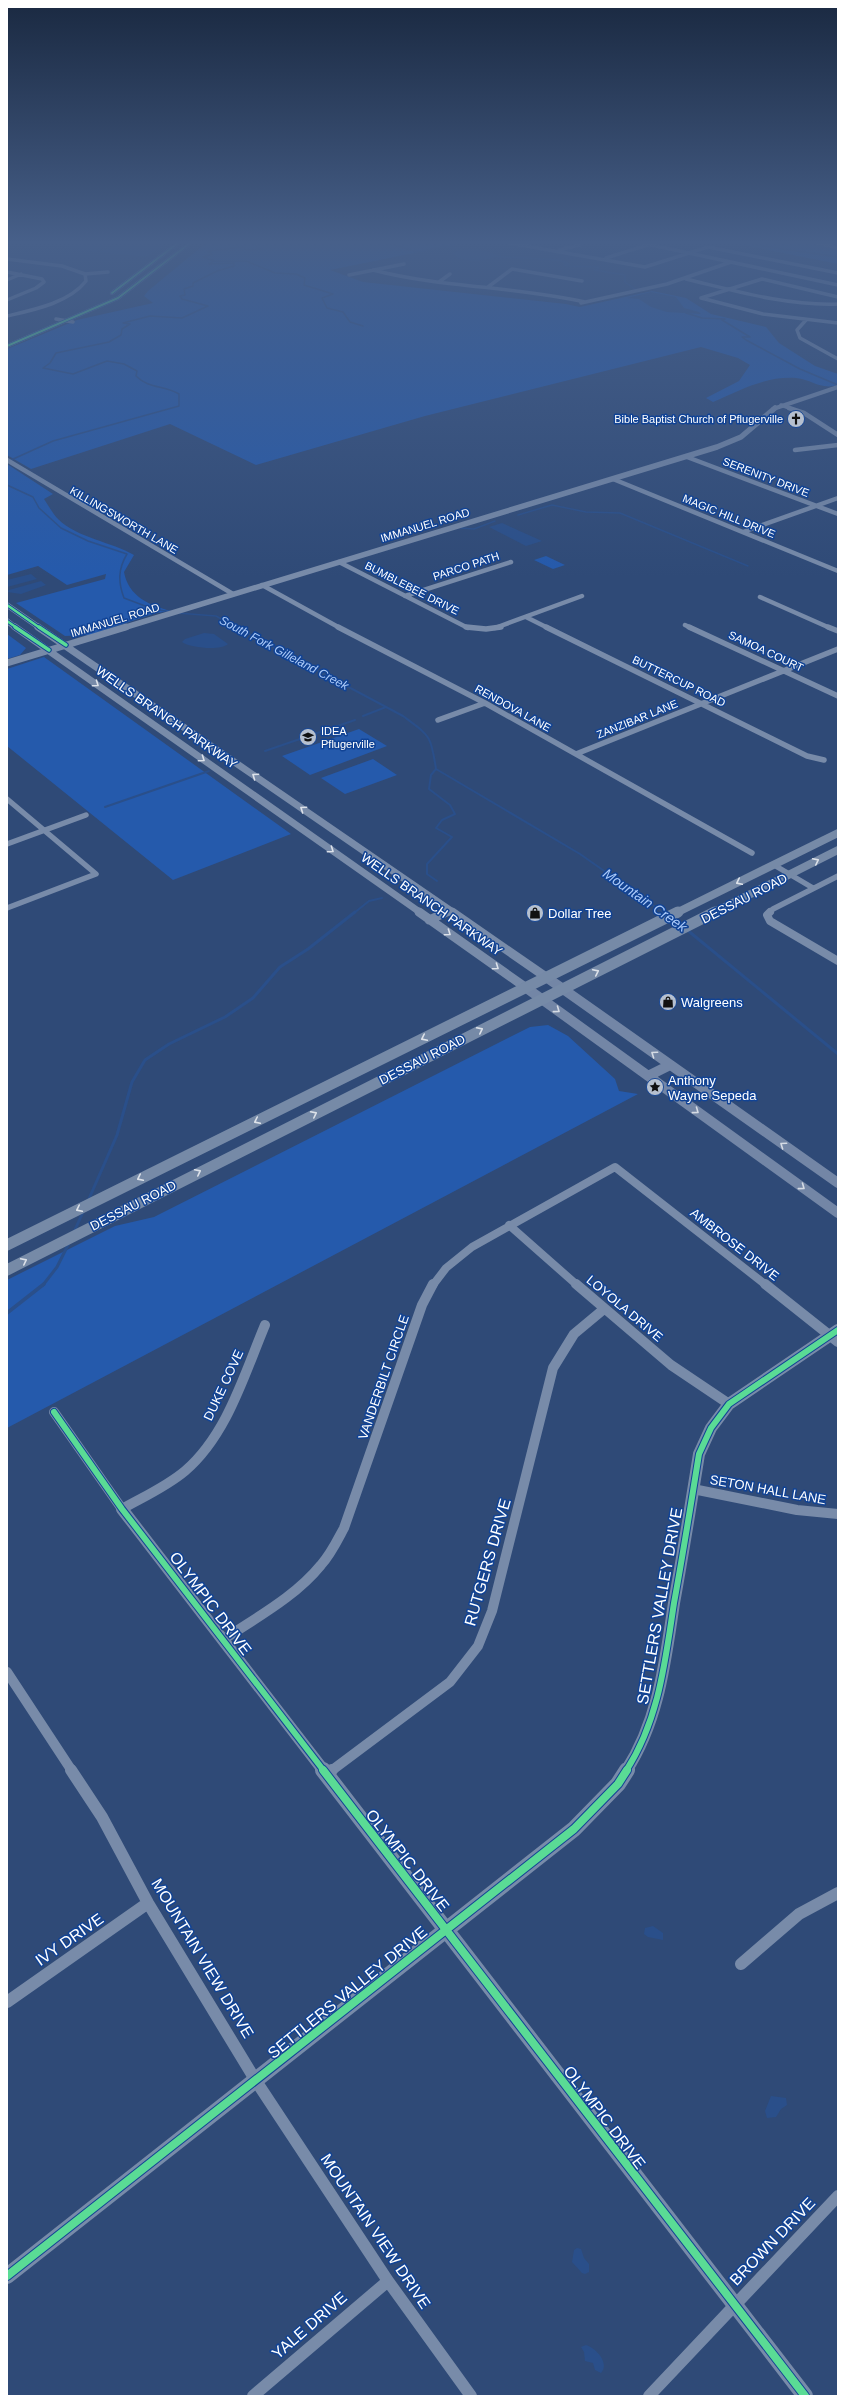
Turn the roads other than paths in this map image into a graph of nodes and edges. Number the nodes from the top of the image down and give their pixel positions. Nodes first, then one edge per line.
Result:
1 (826, 352) edge
2 (838, 359) edge
3 (838, 387) edge
4 (781, 405) junction
5 (838, 435) edge
6 (838, 445) edge
7 (795, 450) dead end
8 (687, 457) junction
9 (7, 460) edge
10 (613, 479) junction
11 (838, 498) edge
12 (816, 506) junction
13 (838, 514) edge
14 (744, 532) junction
15 (339, 562) junction
16 (511, 562) dead end
17 (838, 571) edge
18 (262, 585) junction
19 (233, 594) junction
20 (405, 596) junction
21 (582, 596) dead end
22 (760, 597) dead end
23 (7, 605) edge
24 (526, 617) junction
25 (7, 621) edge
26 (685, 625) dead end
27 (838, 631) edge
28 (66, 646) junction
29 (838, 649) edge
30 (49, 650) junction
31 (7, 663) edge
32 (785, 671) junction
33 (838, 696) edge
34 (485, 703) junction
35 (702, 704) junction
36 (438, 720) dead end
37 (576, 754) junction
38 (824, 760) dead end
39 (234, 762) junction
40 (215, 768) junction
41 (7, 799) edge
42 (86, 815) dead end
43 (328, 826) junction
44 (46, 831) junction
45 (838, 833) edge
46 (308, 834) junction
47 (7, 844) edge
48 (838, 850) edge
49 (752, 854) dead end
50 (774, 865) junction
51 (790, 874) junction
52 (838, 876) edge
53 (813, 888) junction
54 (7, 908) edge
55 (450, 911) junction
56 (429, 920) junction
57 (838, 961) edge
58 (546, 977) junction
59 (525, 987) junction
60 (562, 989) junction
61 (542, 999) junction
62 (670, 1065) junction
63 (648, 1076) junction
64 (615, 1167) joint
65 (838, 1184) edge
66 (838, 1213) edge
67 (509, 1225) junction
68 (7, 1245) edge
69 (7, 1270) edge
70 (604, 1309) junction
71 (265, 1325) dead end
72 (835, 1336) edge
73 (729, 1404) junction
74 (54, 1412) dead end
75 (693, 1489) junction
76 (122, 1509) junction
77 (838, 1514) edge
78 (223, 1640) junction
79 (7, 1672) edge
80 (325, 1775) junction
81 (838, 1893) edge
82 (148, 1903) junction
83 (445, 1930) junction
84 (741, 1964) dead end
85 (7, 2002) edge
86 (256, 2081) junction
87 (838, 2196) edge
88 (7, 2276) edge
89 (388, 2281) junction
90 (733, 2306) junction
91 (252, 2396) edge
92 (471, 2396) edge
93 (649, 2396) edge
94 (804, 2396) edge

1 - 2 street
3 - 4 street, IMMANUEL ROAD
4 - 5 street
4 - 8 street, IMMANUEL ROAD
6 - 7 street
8 - 10 street, IMMANUEL ROAD
8 - 12 street, SERENITY DRIVE
9 - 19 street, KILLINGSWORTH LANE
10 - 14 street, MAGIC HILL DRIVE
10 - 15 street, IMMANUEL ROAD
11 - 12 street
12 - 13 street, SERENITY DRIVE
12 - 14 street
14 - 17 street, MAGIC HILL DRIVE
15 - 18 street, IMMANUEL ROAD
15 - 20 street, BUMBLEBEE DRIVE
16 - 20 street, PARCO PATH
18 - 19 street, IMMANUEL ROAD
18 - 34 street, RENDOVA LANE
19 - 28 street, IMMANUEL ROAD
20 - 24 street, BUMBLEBEE DRIVE
21 - 24 street
22 - 27 street
23 - 28 street, WELLS BRANCH PARKWAY
24 - 35 street, BUTTERCUP ROAD
25 - 30 street, WELLS BRANCH PARKWAY
26 - 32 street, SAMOA COURT
28 - 30 street, IMMANUEL ROAD
28 - 39 street, WELLS BRANCH PARKWAY
29 - 32 street, ZANZIBAR LANE
30 - 31 street, IMMANUEL ROAD
30 -> 40 street, WELLS BRANCH PARKWAY
32 - 33 street, SAMOA COURT
32 - 35 street, ZANZIBAR LANE
34 - 36 street
34 - 37 street, RENDOVA LANE
35 - 37 street, ZANZIBAR LANE
35 - 38 street, BUTTERCUP ROAD
37 - 49 street, RENDOVA LANE
39 - 40 street
43 -> 39 street, WELLS BRANCH PARKWAY
40 - 46 street, WELLS BRANCH PARKWAY
41 - 44 street
42 - 44 street
43 - 46 street
43 - 55 street, WELLS BRANCH PARKWAY
44 - 47 street
44 - 54 street
45 - 50 main road, DESSAU ROAD
46 -> 56 street, WELLS BRANCH PARKWAY
51 -> 48 main road, DESSAU ROAD
50 - 51 street
50 -> 58 main road, DESSAU ROAD
51 - 53 street
60 -> 51 main road, DESSAU ROAD
52 - 53 street
53 - 57 street
55 - 56 street
55 - 58 street, WELLS BRANCH PARKWAY
56 -> 59 street, WELLS BRANCH PARKWAY
58 - 59 main road, DESSAU ROAD
58 - 60 main road, WELLS BRANCH PARKWAY
59 - 61 main road, WELLS BRANCH PARKWAY
59 -> 68 main road, DESSAU ROAD
60 - 61 main road, DESSAU ROAD
62 -> 60 main road, WELLS BRANCH PARKWAY
61 -> 63 main road, WELLS BRANCH PARKWAY
69 -> 61 main road, DESSAU ROAD
62 - 63 main road
65 -> 62 main road, WELLS BRANCH PARKWAY
63 -> 66 main road, WELLS BRANCH PARKWAY
64 - 67 street, VANDERBILT CIRCLE
64 - 72 street, AMBROSE DRIVE
67 - 70 street, LOYOLA DRIVE
67 - 78 street, VANDERBILT CIRCLE
70 - 73 street, LOYOLA DRIVE
70 - 80 street, RUTGERS DRIVE
71 - 76 street, DUKE COVE
72 - 73 street, SETTLERS VALLEY DRIVE
73 - 75 street, SETTLERS VALLEY DRIVE
74 - 76 street, OLYMPIC DRIVE
75 - 77 street, SETON HALL LANE
75 - 83 street, SETTLERS VALLEY DRIVE
76 - 78 street, OLYMPIC DRIVE
78 - 80 street, OLYMPIC DRIVE
79 - 82 street, MOUNTAIN VIEW DRIVE
80 - 83 street, OLYMPIC DRIVE
81 - 84 street
82 - 85 street, IVY DRIVE
82 - 86 street, MOUNTAIN VIEW DRIVE
83 - 86 street, SETTLERS VALLEY DRIVE
83 - 90 street, OLYMPIC DRIVE
86 - 88 street, SETTLERS VALLEY DRIVE
86 - 89 street, MOUNTAIN VIEW DRIVE
87 - 90 street, BROWN DRIVE
89 - 91 street, YALE DRIVE
89 - 92 street, MOUNTAIN VIEW DRIVE
90 - 93 street, BROWN DRIVE
90 - 94 street, OLYMPIC DRIVE

